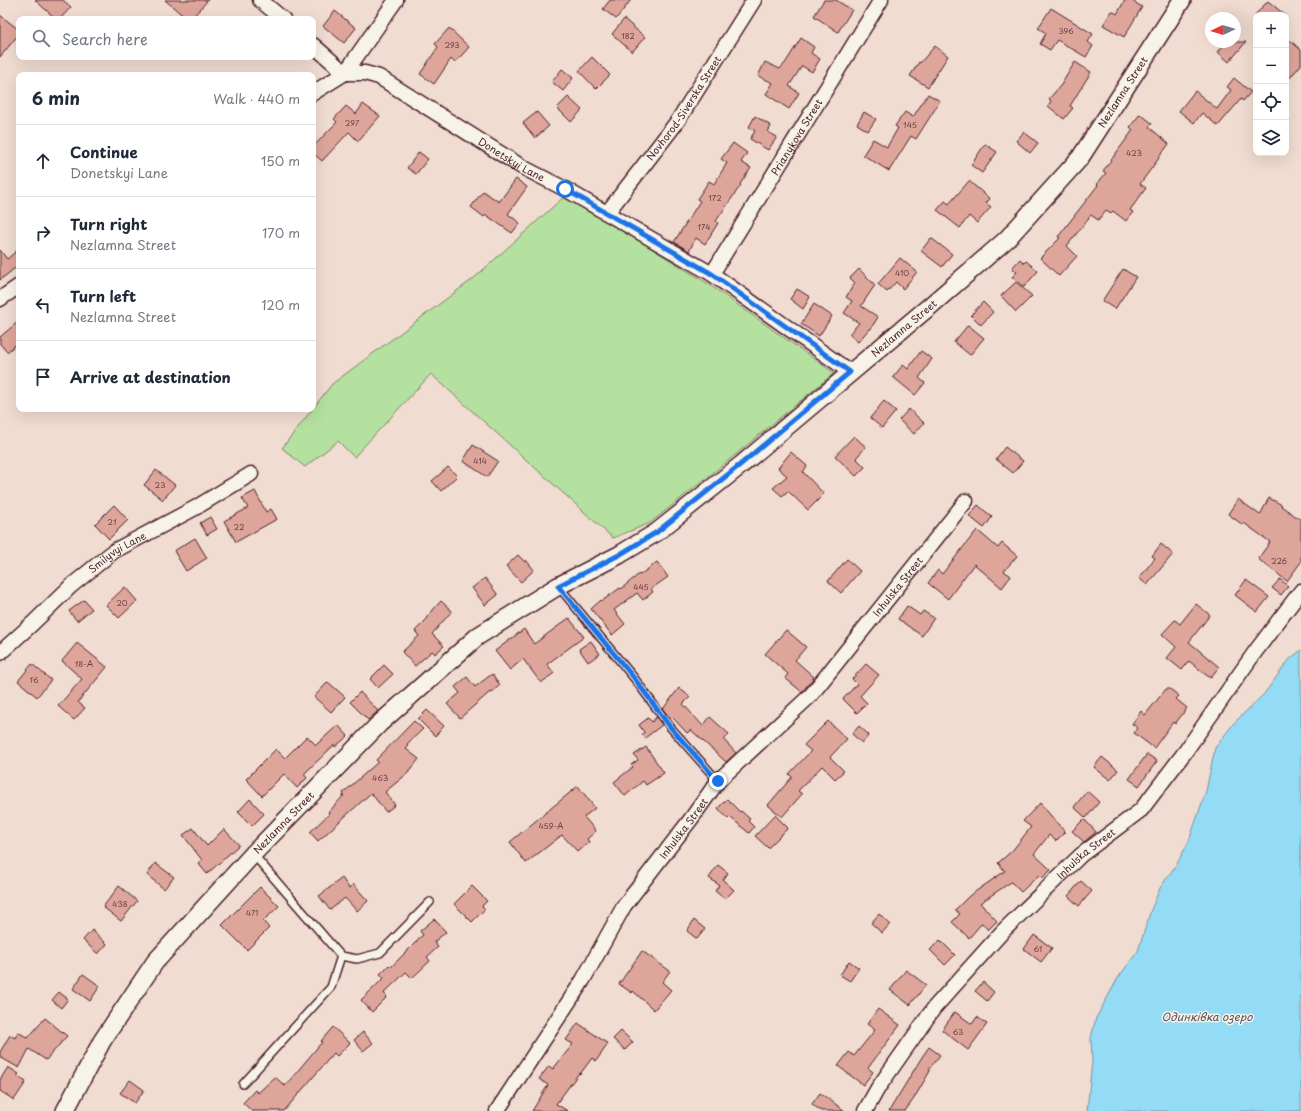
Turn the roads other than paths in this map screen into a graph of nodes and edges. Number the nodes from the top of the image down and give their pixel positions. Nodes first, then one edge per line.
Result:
1 (260, 0) edge
2 (396, 0) edge
3 (754, 0) edge
4 (880, 0) edge
5 (1182, 0) edge
6 (279, 16) edge
7 (316, 48) edge
8 (345, 72) junction
9 (316, 92) edge
10 (607, 213) junction
11 (712, 274) junction
12 (16, 288) edge
13 (0, 299) edge
14 (850, 372) junction
15 (251, 474) dead end
16 (966, 501) dead end
17 (558, 586) junction
18 (1301, 591) edge
19 (0, 653) edge
20 (718, 781) junction
21 (253, 854) junction
22 (430, 902) dead end
23 (341, 956) junction
24 (243, 1084) dead end
25 (65, 1111) edge
26 (497, 1111) edge
27 (865, 1111) edge

1 - 6 street
2 - 8 street
3 - 10 street, Novhorod-Siverska Street
4 - 11 street, Prianykova Street
5 - 14 street, Nezlamna Street
7 - 8 street
8 - 9 street
8 - 10 street, Donetskyi Lane
10 - 11 street, Donetskyi Lane
11 - 14 street, Donetskyi Lane
12 - 13 street
14 - 17 street, Nezlamna Street
15 - 19 street, Smilyvyi Lane
16 - 20 street, Inhulska Street
17 - 20 lane
17 - 21 street, Nezlamna Street
18 - 27 street, Inhulska Street
20 - 26 street, Inhulska Street
21 - 23 lane
21 - 25 street, Nezlamna Street
22 - 23 lane
23 - 24 lane

